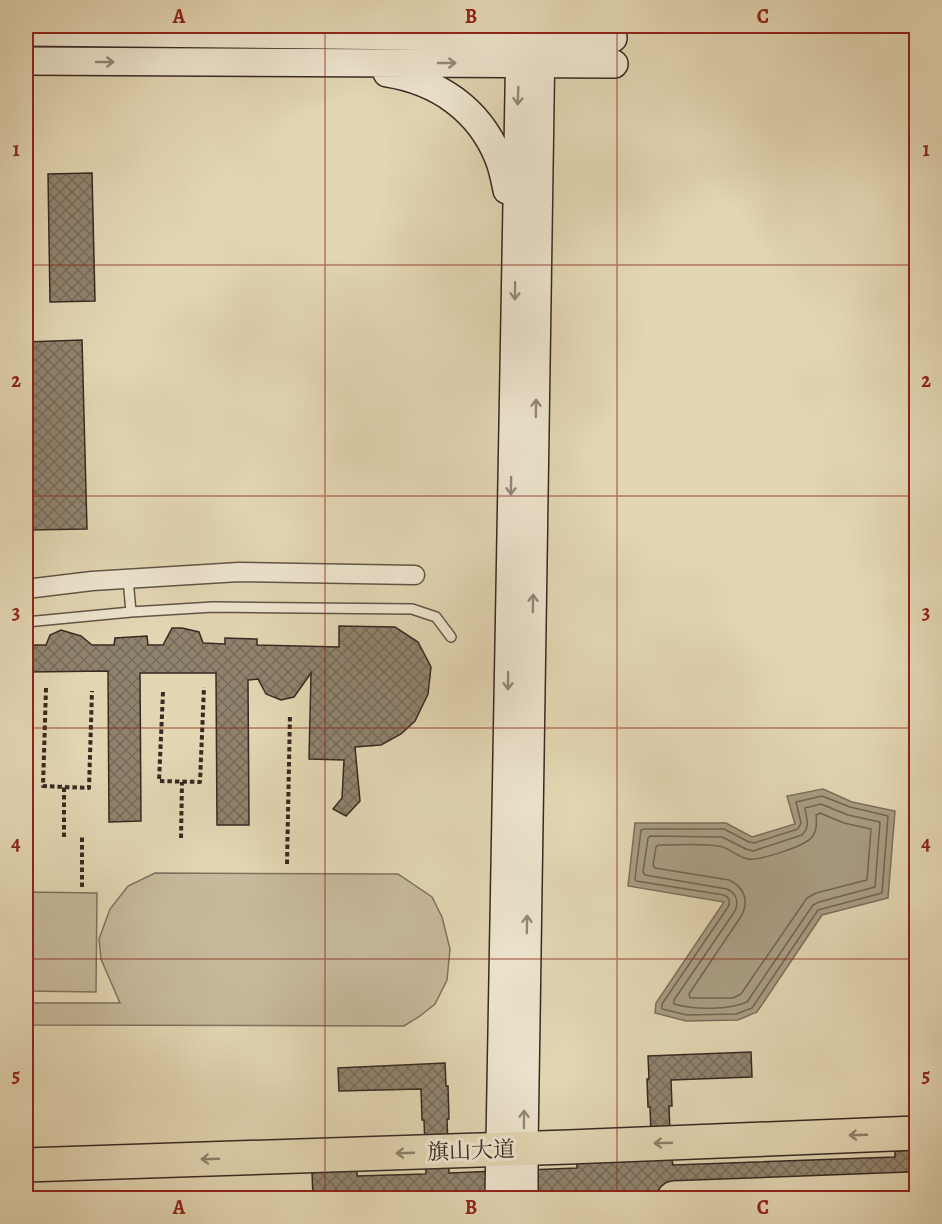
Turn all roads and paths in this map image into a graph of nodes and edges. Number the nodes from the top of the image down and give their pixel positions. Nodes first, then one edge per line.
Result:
1 (469, 31) edge
2 (26, 32) edge
3 (613, 42) edge
4 (76, 43) edge
5 (530, 51) junction
6 (26, 61) edge
7 (318, 63) junction
8 (516, 232) junction
9 (415, 575) dead end
10 (128, 579) junction
11 (26, 589) edge
12 (131, 612) junction
13 (26, 622) edge
14 (451, 637) dead end
15 (204, 687) dead end
16 (46, 688) dead end
17 (92, 691) dead end
18 (163, 692) dead end
19 (291, 714) dead end
20 (182, 782) junction
21 (64, 787) junction
22 (64, 837) dead end
23 (82, 837) dead end
24 (181, 838) dead end
25 (287, 864) dead end
26 (82, 886) dead end
27 (916, 1133) edge
28 (512, 1149) junction
29 (26, 1165) edge
30 (916, 1189) edge
31 (499, 1198) edge
32 (524, 1198) edge
33 (674, 1198) edge

1 - 4 street
1 - 5 street
2 - 4 street
3 - 5 street
4 - 6 street
4 -> 7 street
7 -> 5 street
5 -> 8 street
28 -> 5 street
7 - 8 street
8 -> 28 street
9 - 10 street
10 - 11 street
10 - 12 lane
12 - 13 lane
12 - 14 lane
15 - 20 path
16 - 21 path
17 - 21 path
18 - 20 path
19 - 25 path
20 - 24 path
21 - 22 path
23 - 26 path
27 -> 28 highway, 旗山大道
28 -> 29 highway, 旗山大道
28 - 31 street
28 - 32 street
30 - 33 highway

